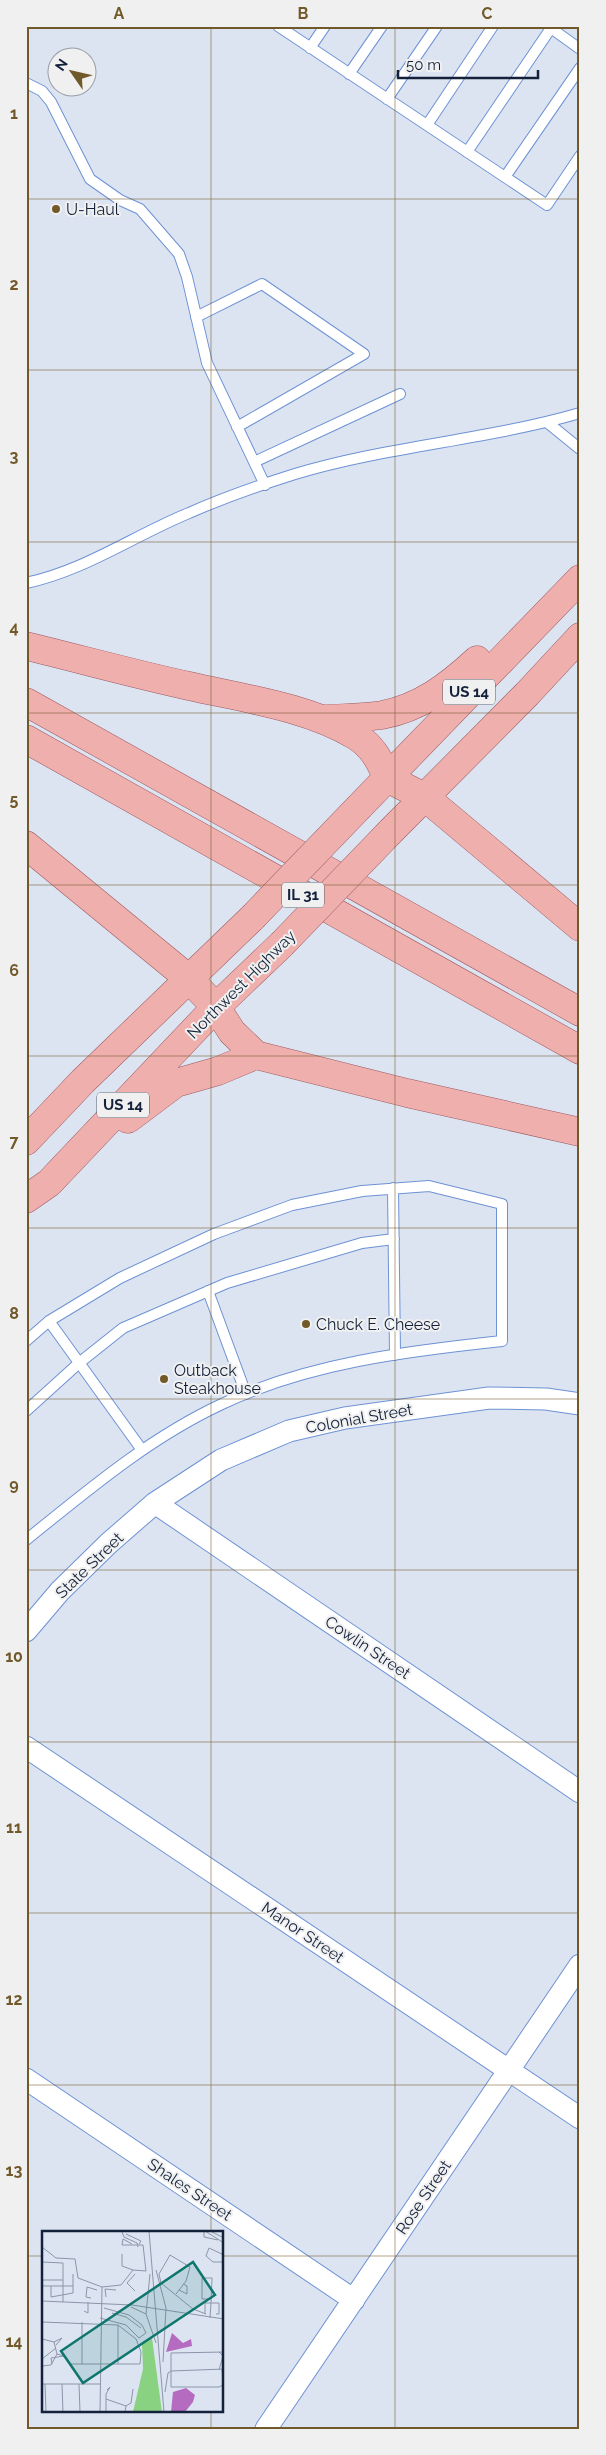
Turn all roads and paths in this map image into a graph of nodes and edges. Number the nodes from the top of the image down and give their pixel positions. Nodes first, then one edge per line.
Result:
1 (278, 26) edge
2 (325, 26) edge
3 (382, 26) edge
4 (437, 26) edge
5 (493, 26) edge
6 (549, 27) edge
7 (310, 48) junction
8 (580, 49) edge
9 (580, 68) edge
10 (349, 74) junction
11 (26, 83) edge
12 (386, 99) junction
13 (427, 125) junction
14 (467, 152) junction
15 (580, 156) edge
16 (505, 178) junction
17 (196, 317) junction
18 (400, 394) dead end
19 (580, 413) edge
20 (548, 422) junction
21 (237, 427) junction
22 (580, 449) edge
23 (254, 462) junction
24 (265, 485) junction
25 (580, 579) edge
26 (26, 583) edge
27 (559, 600) junction
28 (580, 636) edge
29 (26, 646) edge
30 (26, 702) edge
31 (322, 719) junction
32 (26, 739) edge
33 (387, 778) junction
34 (426, 798) junction
35 (26, 844) edge
36 (580, 927) edge
37 (188, 978) junction
38 (216, 1007) junction
39 (580, 1012) edge
40 (580, 1050) edge
41 (256, 1056) junction
42 (580, 1132) edge
43 (26, 1142) edge
44 (49, 1182) junction
45 (394, 1188) junction
46 (26, 1200) edge
47 (394, 1239) junction
48 (208, 1291) junction
49 (49, 1321) junction
50 (26, 1341) edge
51 (395, 1355) junction
52 (79, 1363) junction
53 (246, 1394) junction
54 (580, 1404) edge
55 (26, 1411) edge
56 (142, 1450) junction
57 (155, 1503) junction
58 (26, 1540) edge
59 (26, 1632) edge
60 (26, 1747) edge
61 (580, 1792) edge
62 (580, 1964) edge
63 (509, 2070) junction
64 (26, 2079) edge
65 (580, 2118) edge
66 (354, 2300) junction
67 (266, 2429) edge

1 - 7 lane
2 - 7 lane
3 - 10 lane
4 - 12 lane
5 - 13 lane
6 - 8 lane
6 - 14 lane
7 - 10 lane
9 - 16 lane
10 - 12 lane
11 - 17 lane
12 - 13 lane
13 - 14 lane
14 - 16 lane
15 - 16 lane
17 - 21 lane
17 - 21 lane
18 - 23 lane
19 - 20 lane
20 - 22 lane
20 - 24 lane
21 - 23 lane
23 - 24 lane
24 - 26 lane
25 - 27 main road, US 14
27 - 31 main road
27 - 33 main road, US 14
28 - 34 main road, Northwest Highway / US 14
29 - 31 main road
30 - 39 main road, IL 31
31 - 33 main road
32 - 40 main road, IL 31
33 - 34 main road
33 - 37 main road, US 14, bridge
34 - 36 main road
34 - 38 main road, Northwest Highway / US 14, bridge
35 - 37 main road
37 - 38 main road
37 - 43 main road, US 14
38 - 41 main road
38 - 44 main road, Northwest Highway / US 14
41 - 42 main road
41 - 44 main road
44 - 46 main road, Northwest Highway / US 14
45 - 47 lane
45 - 49 lane
45 - 51 lane
47 - 48 lane
47 - 51 lane
48 - 52 lane
48 - 53 lane
49 - 50 lane
49 - 52 lane
51 - 53 lane
52 - 55 lane
52 - 56 lane
53 - 56 lane
54 - 57 street, Colonial Street
56 - 58 lane
57 - 59 street, State Street
57 - 61 street, Cowlin Street
60 - 63 street, Manor Street
62 - 63 street, Rose Street
63 - 65 street, Manor Street
63 - 66 street, Rose Street
64 - 66 street, Shales Street
66 - 67 street, Rose Street

